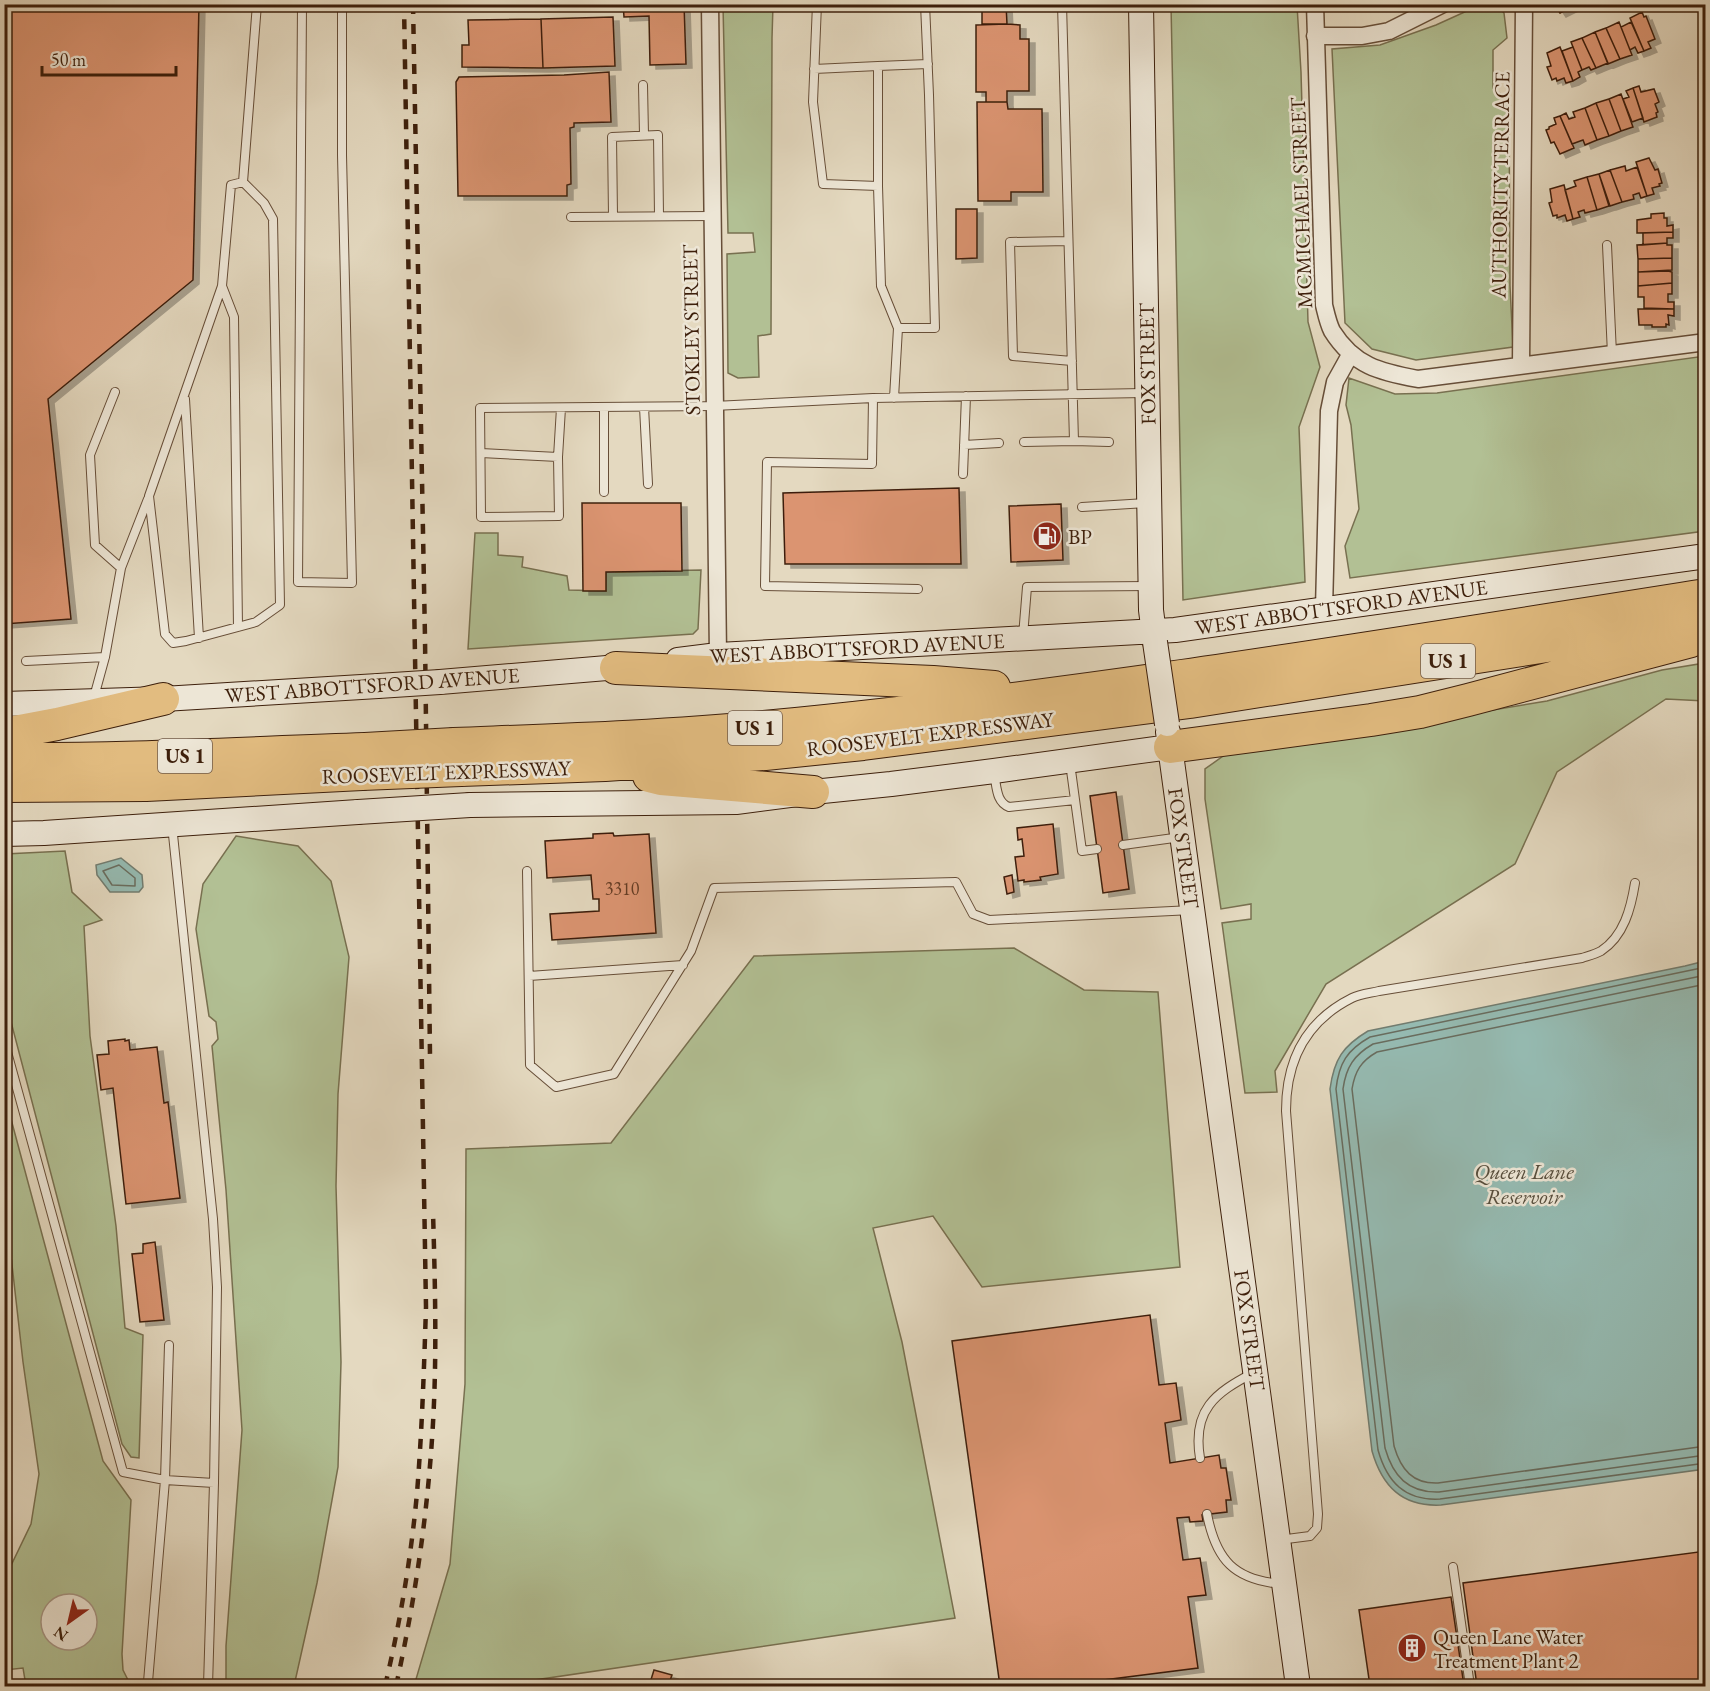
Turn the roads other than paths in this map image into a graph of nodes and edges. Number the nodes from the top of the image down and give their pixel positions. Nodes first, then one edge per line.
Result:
1 (257, 4) edge
2 (302, 4) edge
3 (342, 4) edge
4 (710, 4) edge
5 (817, 4) edge
6 (925, 4) edge
7 (1062, 4) edge
8 (1141, 4) edge
9 (1315, 4) edge
10 (1443, 4) edge
11 (1524, 4) edge
12 (1315, 36) junction
13 (928, 64) junction
14 (878, 66) junction
15 (814, 69) junction
16 (643, 85) dead end
17 (644, 135) junction
18 (243, 182) junction
19 (878, 186) junction
20 (613, 216) junction
21 (659, 216) junction
22 (712, 216) junction
23 (571, 217) dead end
24 (1068, 241) junction
25 (1607, 245) dead end
26 (222, 286) junction
27 (898, 328) junction
28 (1706, 342) edge
29 (1612, 354) junction
30 (1350, 355) junction
31 (1071, 361) junction
32 (1521, 365) junction
33 (115, 392) dead end
34 (185, 393) junction
35 (1148, 393) junction
36 (1073, 395) junction
37 (966, 396) junction
38 (873, 398) junction
39 (894, 398) junction
40 (714, 406) junction
41 (644, 407) junction
42 (561, 408) junction
43 (604, 408) junction
44 (1074, 441) junction
45 (1024, 442) dead end
46 (1108, 442) dead end
47 (999, 443) dead end
48 (964, 444) junction
49 (481, 453) junction
50 (558, 457) junction
51 (963, 474) dead end
52 (648, 484) dead end
53 (604, 492) dead end
54 (149, 496) junction
55 (1149, 503) junction
56 (1082, 507) dead end
57 (1706, 556) edge
58 (122, 568) junction
59 (1151, 586) junction
60 (918, 588) dead end
61 (1706, 595) edge
62 (1324, 609) junction
63 (1706, 621) edge
64 (238, 627) junction
65 (1155, 637) junction
66 (1706, 637) edge
67 (199, 638) junction
68 (1023, 639) junction
69 (717, 655) junction
70 (105, 657) junction
71 (26, 661) dead end
72 (616, 668) junction
73 (1055, 693) junction
74 (163, 699) junction
75 (92, 702) junction
76 (4, 704) edge
77 (4, 734) edge
78 (1168, 736) junction
79 (457, 757) junction
80 (4, 759) edge
81 (1069, 761) junction
82 (363, 762) junction
83 (604, 765) junction
84 (994, 771) junction
85 (4, 786) edge
86 (813, 792) junction
87 (1075, 800) junction
88 (172, 825) junction
89 (4, 834) edge
90 (1182, 837) junction
91 (1123, 845) dead end
92 (1097, 849) dead end
93 (527, 871) dead end
94 (1635, 883) dead end
95 (1192, 910) junction
96 (683, 964) junction
97 (529, 976) junction
98 (4, 1041) edge
99 (169, 1345) dead end
100 (1255, 1371) junction
101 (1200, 1458) dead end
102 (165, 1480) junction
103 (214, 1483) junction
104 (1207, 1514) dead end
105 (1278, 1540) junction
106 (1453, 1567) dead end
107 (1284, 1584) junction
108 (164, 1686) edge
109 (208, 1686) edge
110 (1298, 1686) edge
111 (1470, 1686) edge

1 - 18 lane
2 - 3 lane
4 - 22 street, STOKLEY STREET
5 - 15 lane
6 - 13 lane
7 - 24 lane
8 - 35 street, FOX STREET
9 - 12 street, MCMICHAEL STREET
10 - 12 street
11 - 32 street, AUTHORITY TERRACE
12 - 30 street, MCMICHAEL STREET
13 - 14 lane
13 - 27 lane
14 - 15 lane
14 - 19 lane
15 - 19 lane
16 - 17 lane
17 - 20 lane
17 - 21 lane
18 - 26 lane
18 - 64 lane
19 - 27 lane
20 - 21 lane
20 - 23 lane
21 - 22 lane
22 - 40 street, STOKLEY STREET
24 - 31 lane
24 - 31 lane
25 - 29 lane
26 - 34 lane
26 - 64 lane
27 - 39 lane
28 - 29 street, MCMICHAEL STREET
29 - 32 street, MCMICHAEL STREET
30 - 32 street, MCMICHAEL STREET
30 - 62 street
31 - 36 lane
33 - 58 lane
34 - 54 lane
34 - 67 lane
35 - 36 lane
35 - 55 street, FOX STREET
36 - 37 lane
36 - 44 lane
37 - 39 lane
37 - 48 lane
38 - 39 lane
38 - 40 lane
38 - 60 lane
40 - 41 lane
40 - 69 street, STOKLEY STREET
41 - 43 lane
41 - 52 lane
42 - 43 lane
42 - 49 lane
42 - 50 lane
43 - 53 lane
44 - 45 lane
44 - 46 lane
47 - 48 lane
48 - 51 lane
49 - 50 lane
49 - 50 lane
54 - 58 lane
54 - 67 lane
55 - 56 lane
55 - 59 street, FOX STREET
57 - 62 street, WEST ABBOTTSFORD AVENUE
58 - 70 lane
59 - 65 street, FOX STREET
59 - 68 lane
61 - 73 highway, ROOSEVELT EXPRESSWAY / US 1
62 - 65 street, WEST ABBOTTSFORD AVENUE
63 - 83 highway, ROOSEVELT EXPRESSWAY / US 1
64 - 67 lane
65 - 68 street, WEST ABBOTTSFORD AVENUE
65 - 78 street, FOX STREET, bridge
66 - 78 highway
68 - 69 street, WEST ABBOTTSFORD AVENUE
69 - 72 street, WEST ABBOTTSFORD AVENUE
70 - 71 lane
70 - 75 lane
72 - 73 highway
72 - 74 street, WEST ABBOTTSFORD AVENUE, bridge
73 - 79 highway, ROOSEVELT EXPRESSWAY / US 1
74 - 75 street, WEST ABBOTTSFORD AVENUE
74 - 77 highway
75 - 76 street, WEST ABBOTTSFORD AVENUE
78 - 81 street
78 - 90 street, FOX STREET
79 - 82 highway, ROOSEVELT EXPRESSWAY / US 1, bridge
79 - 83 highway, ROOSEVELT EXPRESSWAY / US 1
80 - 82 highway, ROOSEVELT EXPRESSWAY / US 1
81 - 84 street
81 - 87 lane
82 - 85 highway, ROOSEVELT EXPRESSWAY / US 1
83 - 86 highway
84 - 86 street
84 - 87 lane
86 - 88 street, bridge
87 - 92 lane
88 - 89 street
88 - 103 lane
90 - 91 lane
90 - 95 street, FOX STREET
93 - 97 lane
94 - 105 lane
95 - 96 lane
95 - 100 street, FOX STREET
96 - 97 lane
96 - 97 lane
98 - 102 lane
99 - 102 lane
100 - 101 lane
100 - 105 street, FOX STREET
102 - 103 lane
102 - 108 lane
103 - 109 lane
104 - 107 lane
105 - 107 street, FOX STREET
106 - 111 lane
107 - 110 street, FOX STREET

